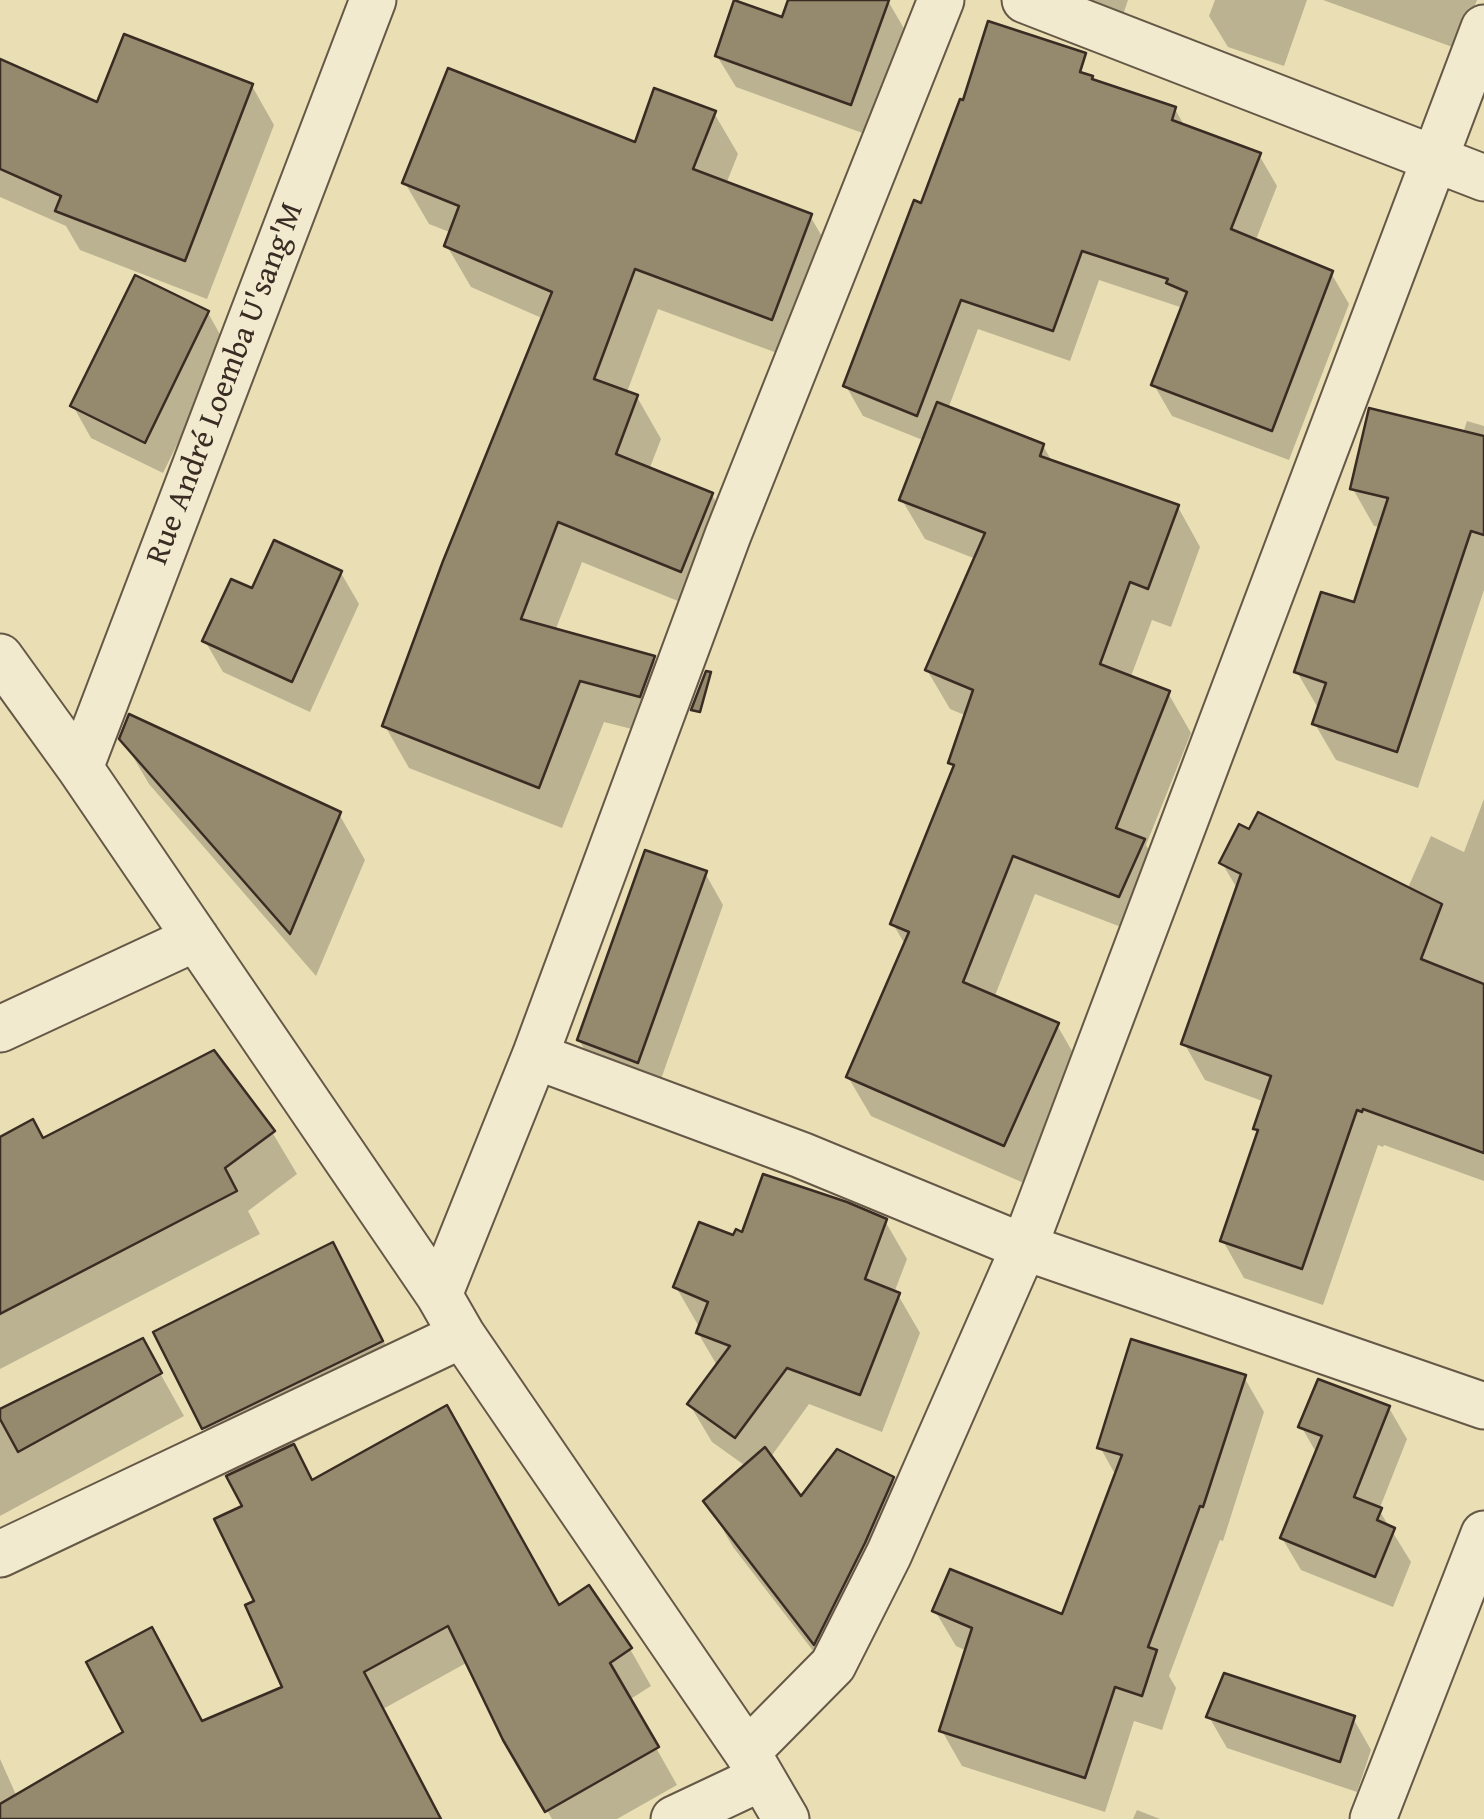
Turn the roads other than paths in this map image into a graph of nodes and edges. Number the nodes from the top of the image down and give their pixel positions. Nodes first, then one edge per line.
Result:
1 (373, 0) edge
2 (941, 0) edge
3 (1025, 0) edge
4 (1484, 28) edge
5 (1435, 160) junction
6 (1484, 178) edge
7 (0, 656) edge
8 (80, 768) junction
9 (196, 938) junction
10 (0, 1029) edge
11 (534, 1056) junction
12 (1024, 1246) junction
13 (438, 1295) junction
14 (462, 1335) junction
15 (1484, 1406) edge
16 (1484, 1534) edge
17 (0, 1554) edge
18 (754, 1765) junction
19 (674, 1819) edge
20 (786, 1819) edge
21 (1373, 1819) edge

1 - 8 street, Rue André Loemba U'sang'M
2 - 11 street
3 - 5 street
4 - 5 street
5 - 6 street
5 - 12 street
7 - 8 street
8 - 9 street
9 - 10 street
9 - 13 street
11 - 12 street
11 - 13 street
12 - 15 street
12 - 18 street
13 - 14 street
14 - 17 street
14 - 18 street
16 - 21 street
18 - 19 street
18 - 20 street

